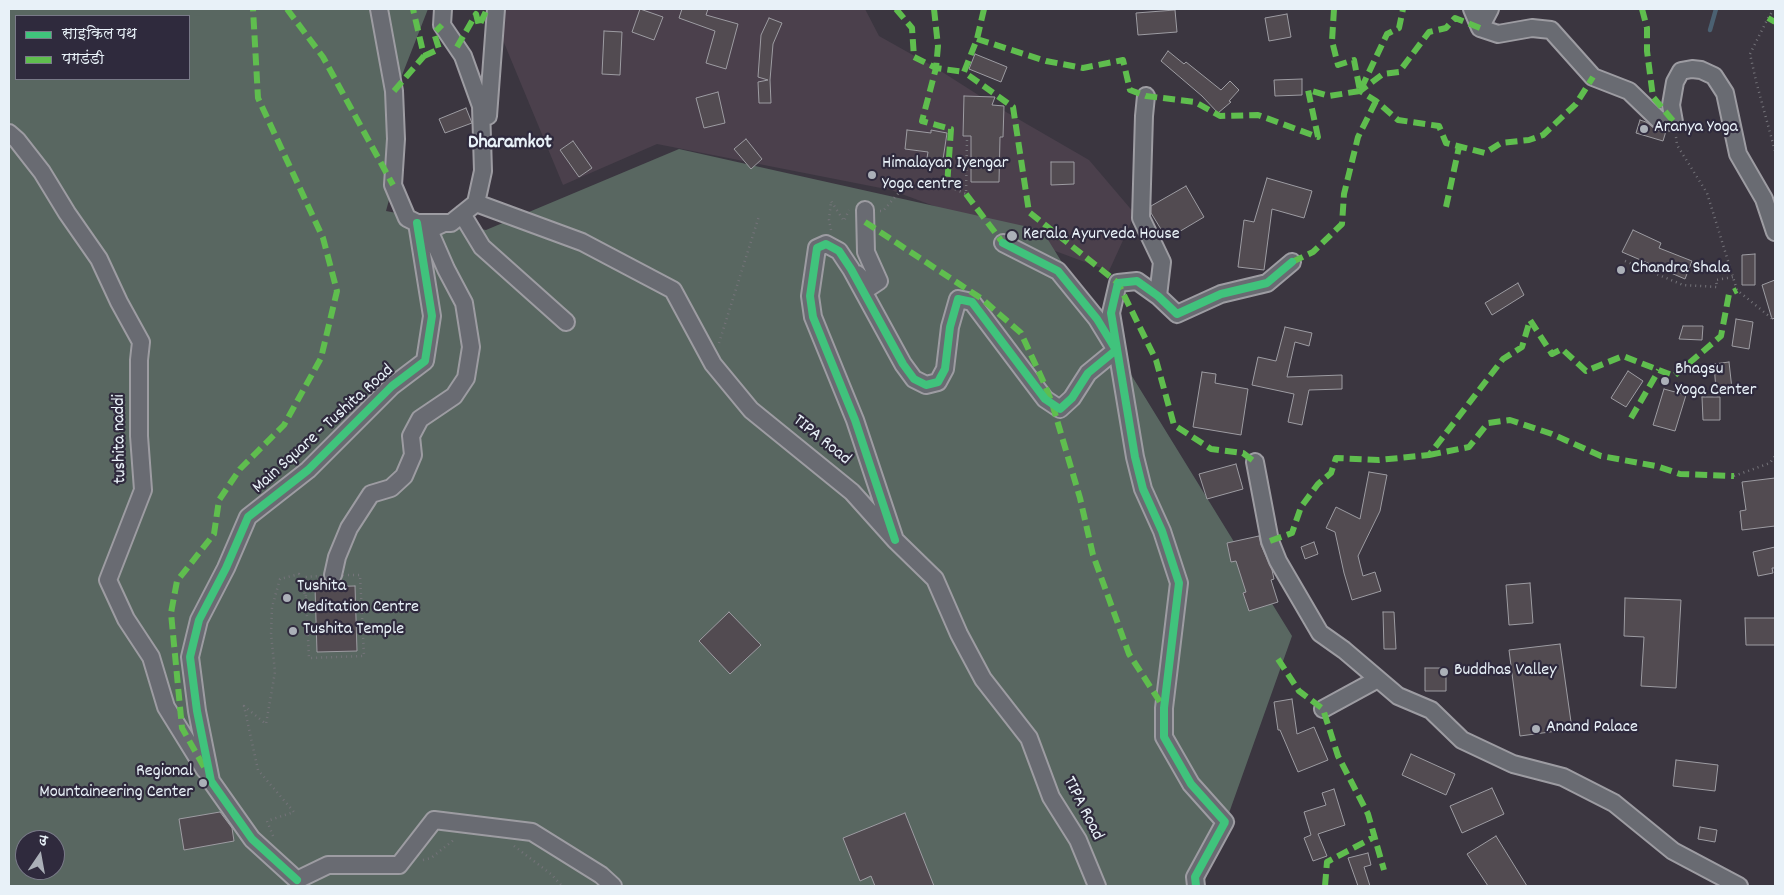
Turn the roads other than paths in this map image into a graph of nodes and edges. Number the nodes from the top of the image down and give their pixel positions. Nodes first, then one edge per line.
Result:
1 (379, 9) edge
2 (443, 9) edge
3 (496, 9) edge
4 (1472, 9) edge
5 (1490, 9) edge
6 (1480, 28) junction
7 (1146, 96) dead end
8 (9, 133) edge
9 (483, 171) junction
10 (476, 203) junction
11 (865, 210) road end
12 (452, 220) junction
13 (417, 223) junction
14 (1775, 232) edge
15 (1003, 243) dead end
16 (1292, 262) dead end
17 (851, 269) junction
18 (1158, 296) junction
19 (566, 322) dead end
20 (1116, 350) junction
21 (1255, 462) dead end
22 (895, 540) junction
23 (333, 575) road end
24 (1378, 678) junction
25 (1323, 709) dead end
26 (212, 781) junction
27 (296, 883) edge
28 (613, 886) edge
29 (1097, 886) edge
30 (1196, 886) edge
31 (1739, 886) edge

1 - 13 street
2 - 9 street
3 - 9 street
4 - 6 street
5 - 6 street
6 - 14 street
7 - 18 street
8 - 26 street, tushita naddi
9 - 10 street
10 - 12 street
10 - 22 street, TIPA Road
11 - 17 street
12 - 13 street
12 - 19 street
12 - 23 street
13 - 26 street, Main Square - Tushita Road
15 - 20 street
16 - 18 street
17 - 20 street
17 - 22 street
18 - 20 street
20 - 30 street
21 - 24 street
22 - 29 street, TIPA Road
24 - 25 street
24 - 31 street
26 - 27 street, Main Square - Tushita Road
27 - 28 street

